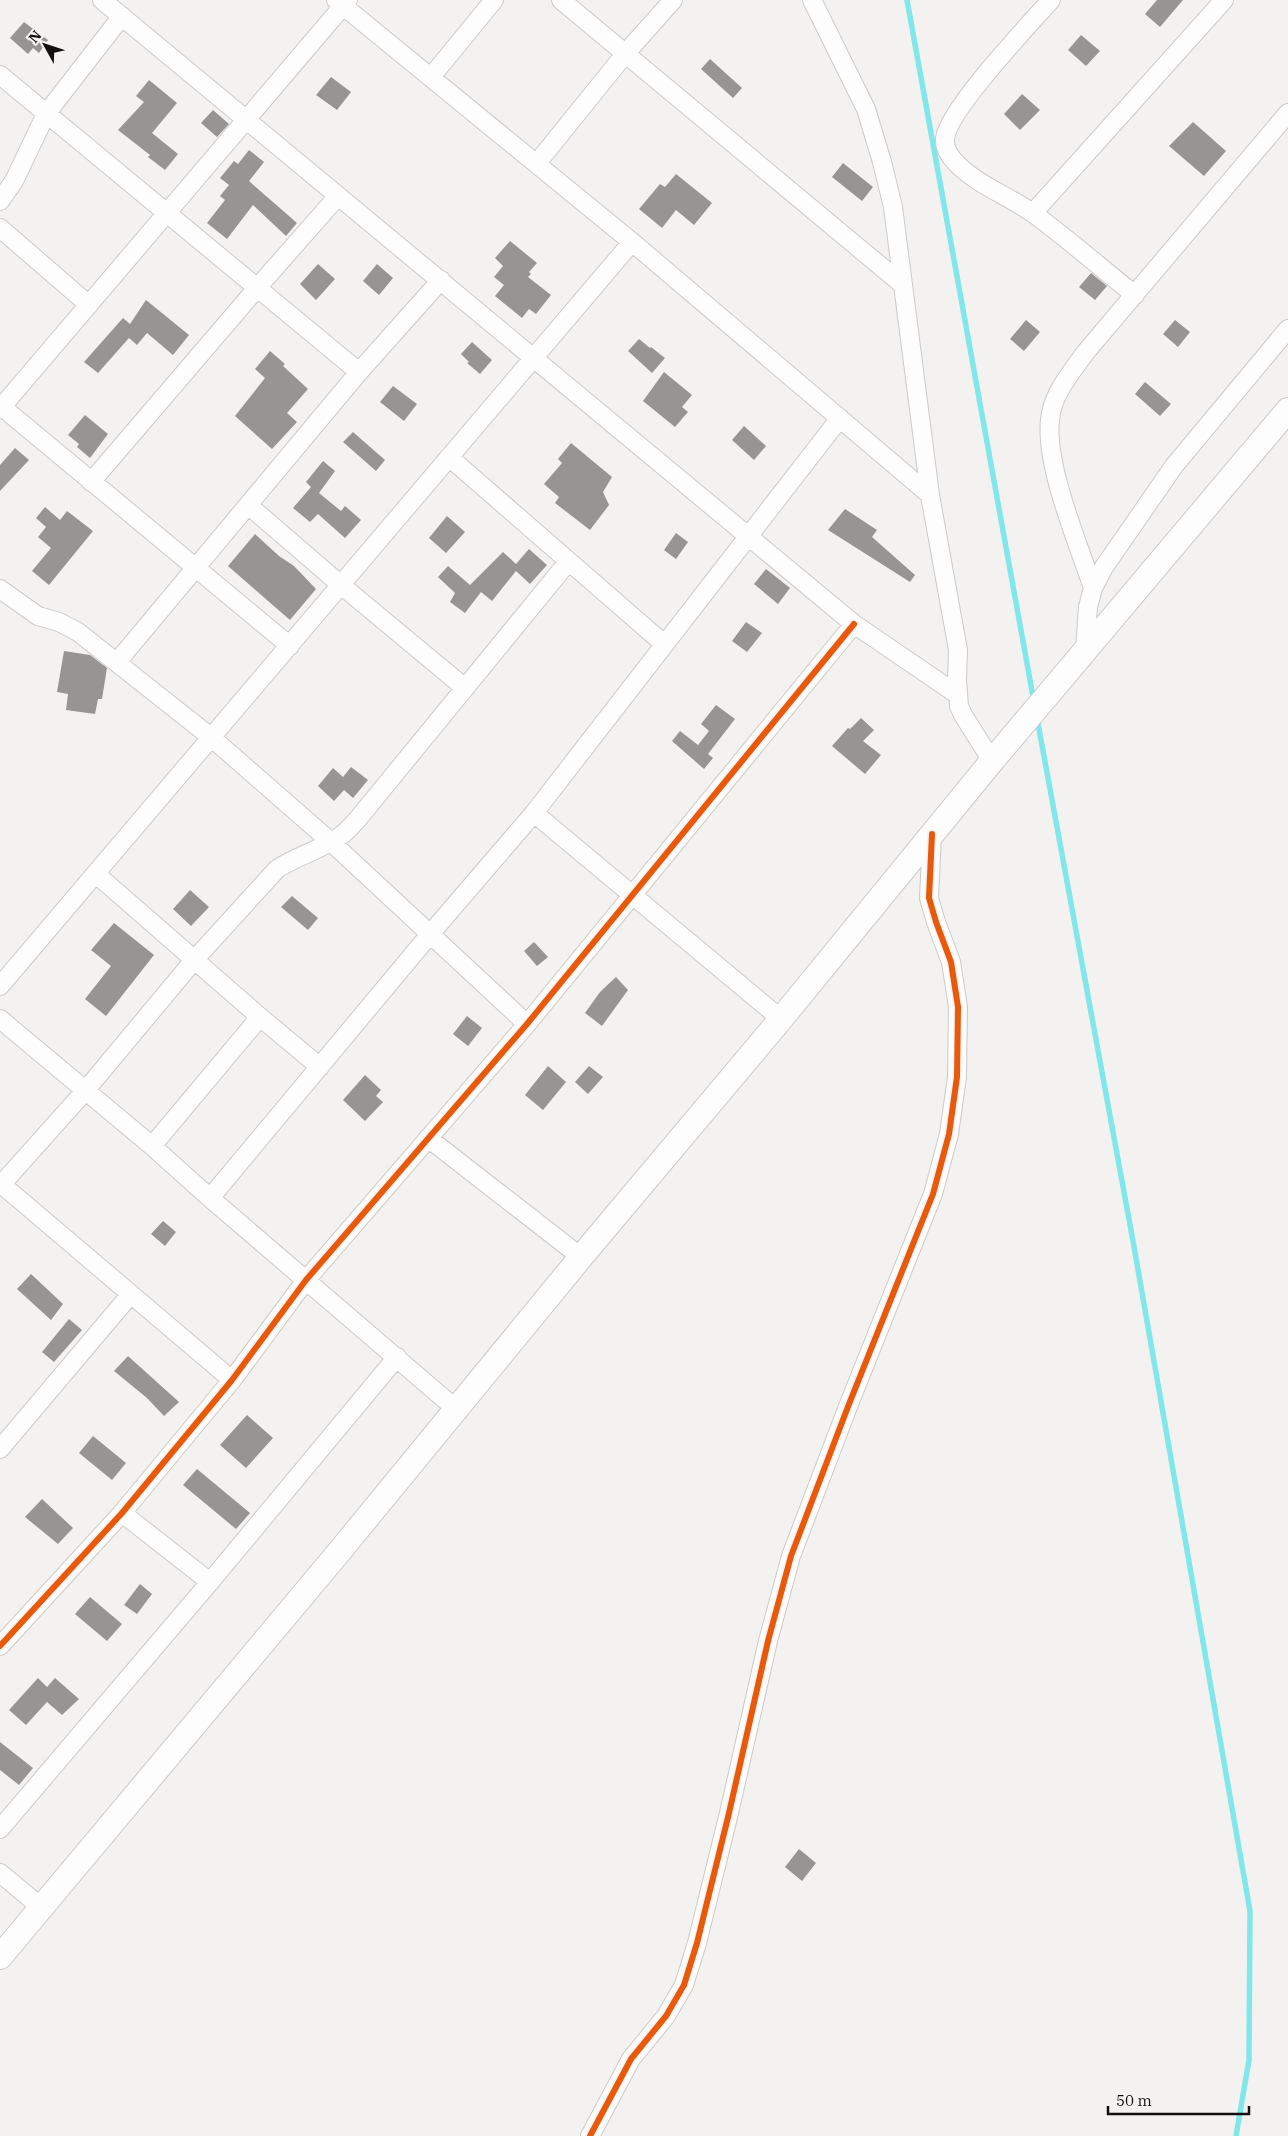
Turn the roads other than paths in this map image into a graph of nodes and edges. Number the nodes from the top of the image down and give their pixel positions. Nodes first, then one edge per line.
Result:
1 (102, 0) edge
2 (494, 0) edge
3 (561, 0) edge
4 (672, 0) edge
5 (812, 0) edge
6 (1051, 0) edge
7 (1224, 0) edge
8 (342, 2) edge
9 (122, 16) junction
10 (626, 54) junction
11 (0, 75) edge
12 (431, 77) junction
13 (1288, 113) edge
14 (46, 114) junction
15 (248, 120) junction
16 (537, 163) junction
17 (338, 196) junction
18 (0, 200) edge
19 (1032, 213) junction
20 (167, 214) junction
21 (0, 228) edge
22 (632, 242) junction
23 (440, 280) junction
24 (902, 284) junction
25 (257, 288) junction
26 (1135, 294) junction
27 (89, 305) junction
28 (1288, 329) edge
29 (534, 357) junction
30 (359, 372) junction
31 (1, 408) edge
32 (1288, 410) edge
33 (840, 418) junction
34 (450, 457) junction
35 (92, 482) junction
36 (930, 495) junction
37 (248, 505) junction
38 (749, 537) junction
39 (568, 562) junction
40 (196, 568) junction
41 (341, 585) junction
42 (1093, 588) junction
43 (0, 589) edge
44 (854, 624) junction
45 (664, 644) junction
46 (290, 646) junction
47 (1085, 650) junction
48 (117, 662) junction
49 (465, 688) junction
50 (958, 695) junction
51 (212, 738) junction
52 (992, 761) junction
53 (534, 813) junction
54 (932, 834) junction
55 (331, 842) junction
56 (96, 874) junction
57 (632, 894) junction
58 (431, 933) junction
59 (195, 959) junction
60 (0, 986) edge
61 (260, 1017) junction
62 (0, 1019) edge
63 (781, 1019) junction
64 (527, 1024) junction
65 (320, 1067) junction
66 (85, 1091) junction
67 (428, 1138) junction
68 (152, 1146) junction
69 (1, 1185) edge
70 (210, 1198) junction
71 (581, 1257) junction
72 (306, 1280) junction
73 (130, 1295) junction
74 (397, 1357) junction
75 (232, 1380) junction
76 (456, 1409) junction
77 (0, 1449) edge
78 (122, 1513) junction
79 (210, 1582) junction
80 (0, 1646) edge
81 (0, 1829) edge
82 (0, 1873) edge
83 (41, 1907) junction
84 (0, 1957) edge
85 (590, 2136) edge

1 - 9 street
2 - 12 street
3 - 10 street
4 - 10 street
5 - 24 street
6 - 19 street
7 - 19 street
8 - 12 street
8 - 15 street
9 - 14 street
9 - 15 street
10 - 16 street
10 - 24 street
11 - 14 street
12 - 16 street
13 - 26 street
14 - 18 street
14 - 20 street
15 - 17 street
15 - 20 street
16 - 22 street
17 - 23 street
17 - 25 street
19 - 26 street
20 - 25 street
20 - 27 street
21 - 27 street
22 - 29 street
22 - 33 street
23 - 29 street
23 - 30 street
24 - 36 street
25 - 30 street
25 - 35 street
26 - 42 street
27 - 31 street
28 - 42 street
29 - 34 street
29 - 38 street
30 - 37 street
31 - 35 street
32 - 47 main road
33 - 36 street
33 - 38 street
34 - 39 street
34 - 41 street
35 - 40 street
36 - 50 street
37 - 40 street
37 - 41 street
38 - 44 street
38 - 45 street
39 - 45 street
39 - 49 street
40 - 46 street
40 - 48 street
41 - 46 street
41 - 49 street
42 - 47 street
43 - 48 street
44 - 50 street
44 - 57 street
45 - 53 street
46 - 51 street
47 - 52 main road
48 - 51 street
49 - 55 street
50 - 52 street
51 - 55 street
51 - 56 street
52 - 54 main road
53 - 57 street
53 - 58 street
54 - 63 main road
54 - 85 street
55 - 58 street
55 - 59 street
56 - 59 street
56 - 60 street
57 - 63 street
57 - 64 street
58 - 64 street
58 - 65 street
59 - 61 street
59 - 66 street
61 - 65 street
61 - 68 street
62 - 66 street
63 - 71 main road
64 - 67 street
65 - 70 street
66 - 68 street
66 - 69 street
67 - 71 street
67 - 72 street
68 - 70 street
69 - 73 street
70 - 72 street
71 - 76 main road
72 - 74 street
72 - 75 street
73 - 75 street
73 - 77 street
74 - 76 street
74 - 79 street
75 - 78 street
76 - 83 main road
78 - 79 street
78 - 80 street
79 - 81 street
82 - 83 street
83 - 84 main road

